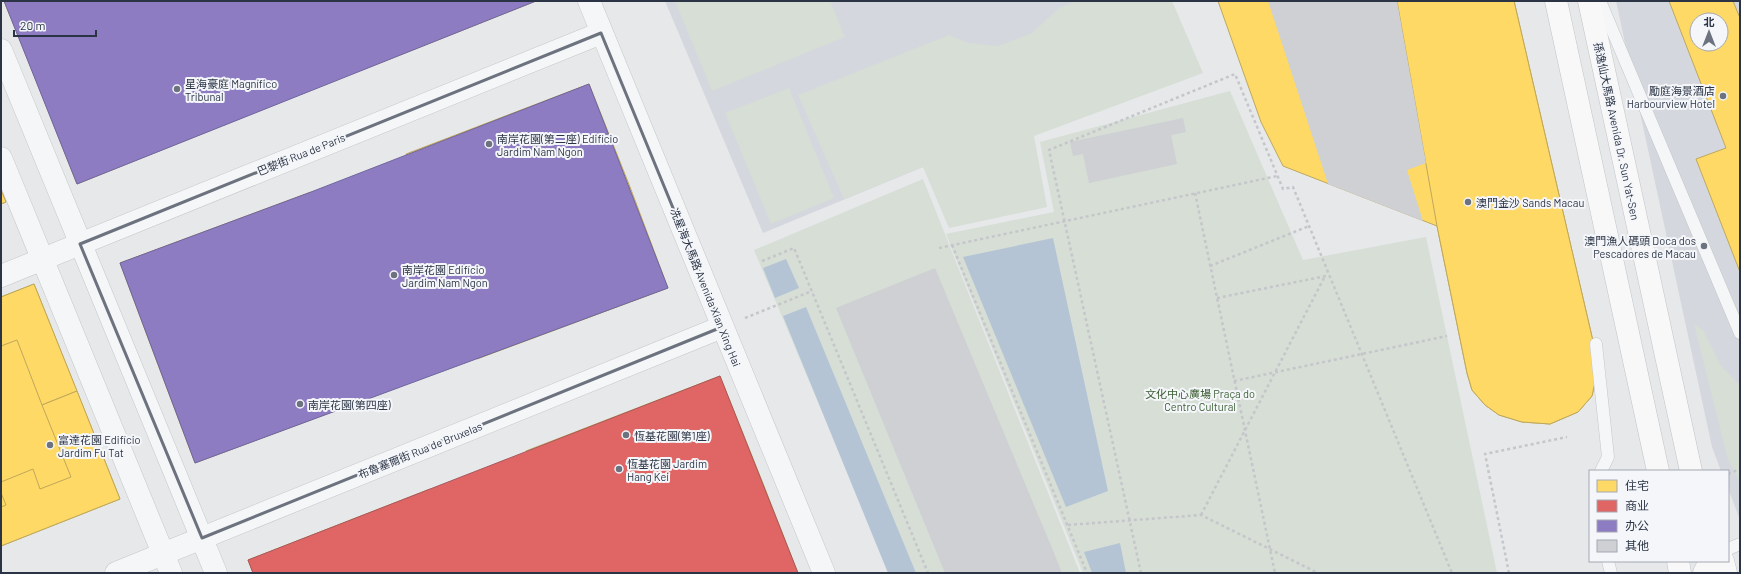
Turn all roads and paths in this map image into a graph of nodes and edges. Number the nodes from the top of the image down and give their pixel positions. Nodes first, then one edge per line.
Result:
1 (589, 1) edge
2 (1556, 1) edge
3 (1589, 1) edge
4 (1600, 1) edge
5 (601, 32) junction
6 (1, 50) edge
7 (1, 158) edge
8 (1277, 176) junction
9 (1194, 194) junction
10 (1064, 222) junction
11 (1309, 226) junction
12 (80, 244) junction
13 (952, 246) junction
14 (939, 248) dead end
15 (42, 259) junction
16 (762, 261) dead end
17 (1210, 266) junction
18 (1, 276) edge
19 (1327, 276) junction
20 (812, 291) junction
21 (1217, 298) junction
22 (722, 327) junction
23 (1740, 333) edge
24 (1447, 336) dead end
25 (1596, 344) dead end
26 (1362, 354) junction
27 (1275, 372) junction
28 (1234, 381) junction
29 (1245, 432) junction
30 (1567, 437) dead end
31 (1740, 469) edge
32 (1602, 470) edge
33 (1658, 470) edge
34 (1691, 470) edge
35 (1729, 474) edge
36 (1201, 515) junction
37 (1129, 521) junction
38 (1068, 525) junction
39 (202, 538) junction
40 (1740, 544) edge
41 (1270, 549) junction
42 (1729, 549) edge
43 (1608, 562) edge
44 (1678, 562) edge
45 (1710, 562) edge
46 (1723, 562) edge
47 (168, 563) edge
48 (116, 573) edge
49 (216, 573) edge
50 (824, 573) edge
51 (928, 573) edge
52 (1087, 573) edge
53 (1141, 573) edge
54 (1275, 573) edge
55 (1318, 573) edge
56 (1452, 573) edge
57 (1509, 573) edge
58 (1611, 573) edge
59 (1680, 573) edge
60 (1704, 573) edge
61 (1726, 573) edge

1 - 5 street, 冼星海大馬路 Avenida Xian Xing Hai
2 - 33 main road
3 - 34 main road, 孫逸仙大馬路 Avenida Dr. Sun Yat-Sen
4 - 23 lane
5 - 12 street, 巴黎街 Rua de Paris
5 - 22 street, 冼星海大馬路 Avenida Xian Xing Hai
6 - 12 street
7 - 15 street
8 - 9 path
8 - 10 path
8 - 11 path
9 - 10 path
9 - 17 path
10 - 13 path
10 - 37 path
11 - 17 path
11 - 19 path
12 - 15 street, 巴黎街 Rua de Paris
12 - 39 street
13 - 14 path
13 - 38 path
15 - 18 street, 巴黎街 Rua de Paris
15 - 47 street
16 - 20 path
17 - 21 path
19 - 21 path
19 - 26 path
19 - 27 path
20 - 22 path
20 - 51 path
21 - 28 path
22 - 39 street, 布魯塞爾街 Rua de Bruxelas
22 - 50 street, 冼星海大馬路 Avenida Xian Xing Hai
24 - 26 path
25 - 32 lane
26 - 27 path
26 - 56 path
27 - 28 path
27 - 29 path
28 - 29 path
29 - 36 path
29 - 41 path
30 - 57 path
31 - 35 path
36 - 37 path
36 - 41 path
37 - 38 path
37 - 53 path
38 - 52 path
39 - 47 street, 布魯塞爾街 Rua de Bruxelas
39 - 49 street
40 - 42 lane
41 - 54 path
41 - 55 path
43 - 58 lane
44 - 59 main road
45 - 60 main road
46 - 61 main road
47 - 48 street, 布魯塞爾街 Rua de Bruxelas

